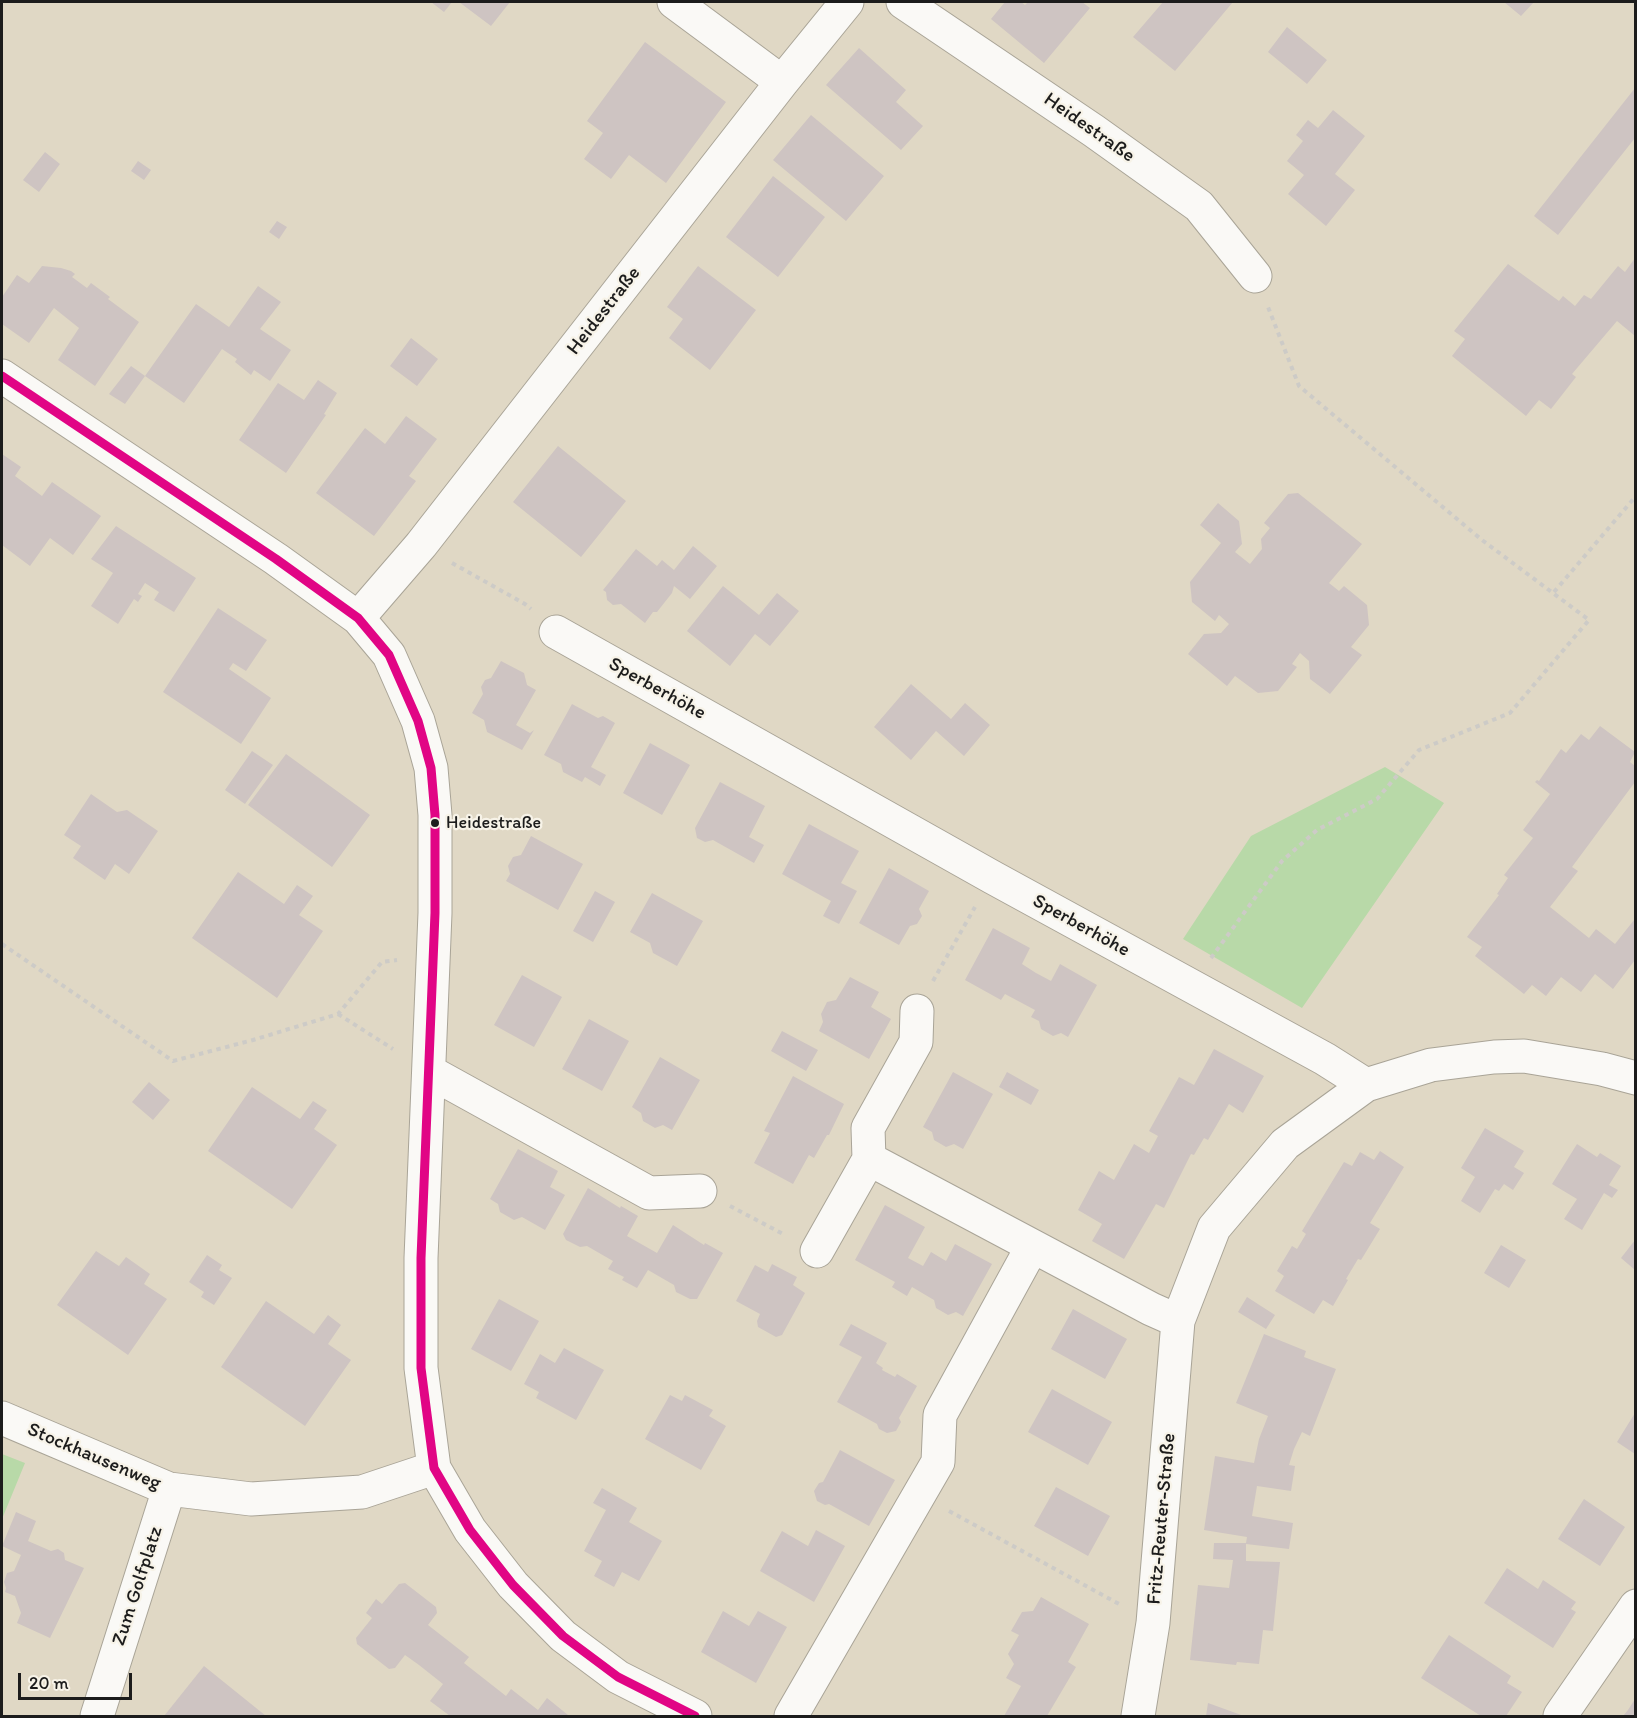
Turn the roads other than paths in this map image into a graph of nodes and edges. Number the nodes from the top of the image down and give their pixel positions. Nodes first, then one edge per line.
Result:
1 (674, 2) edge
2 (848, 2) edge
3 (903, 2) edge
4 (782, 82) junction
5 (1255, 276) road end
6 (2, 376) edge
7 (358, 618) junction
8 (556, 632) road end
9 (917, 1011) road end
10 (430, 1072) junction
11 (1635, 1078) edge
12 (1366, 1085) junction
13 (869, 1159) junction
14 (700, 1191) road end
15 (1032, 1247) junction
16 (817, 1251) road end
17 (1178, 1321) junction
18 (2, 1418) edge
19 (434, 1468) junction
20 (169, 1489) junction
21 (1635, 1606) edge
22 (96, 1716) edge
23 (695, 1716) edge
24 (791, 1716) edge
25 (1138, 1716) edge
26 (1560, 1716) edge

1 - 4 street
2 - 4 street, Heidestraße
3 - 5 street, Heidestraße
4 - 7 street, Heidestraße
6 - 7 street
7 - 10 street
8 - 12 street, Sperberhöhe
9 - 13 street
10 - 14 street
10 - 19 street
11 - 12 street
12 - 17 street, Fritz-Reuter-Straße
13 - 15 street
13 - 16 street
15 - 17 street
15 - 24 street
17 - 25 street, Fritz-Reuter-Straße
18 - 20 street, Stockhausenweg
19 - 20 street, Stockhausenweg
19 - 23 street
20 - 22 street, Zum Golfplatz
21 - 26 street

